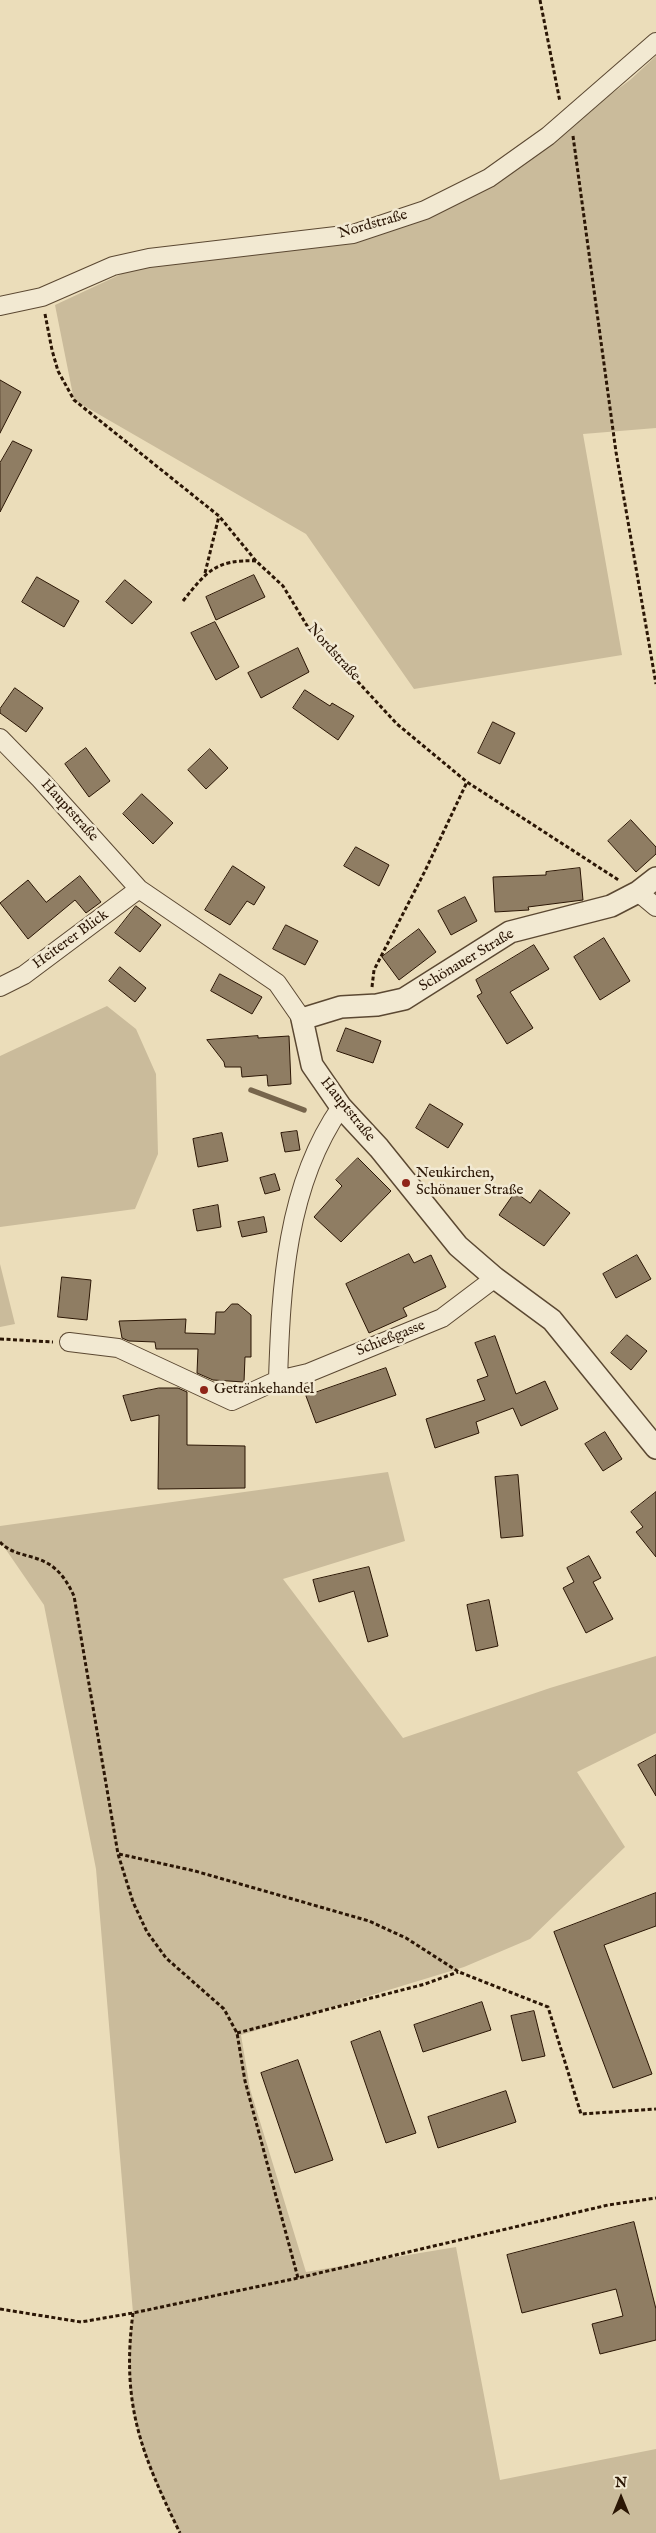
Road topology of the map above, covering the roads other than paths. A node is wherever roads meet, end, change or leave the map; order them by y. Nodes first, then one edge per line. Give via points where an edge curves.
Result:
1 (656, 42) edge
2 (0, 306) edge
3 (0, 738) edge
4 (656, 878) edge
5 (139, 889) junction
6 (638, 892) junction
7 (656, 907) edge
8 (0, 987) edge
9 (302, 1019) junction
10 (341, 1107) junction
11 (495, 1278) junction
12 (69, 1342) road end
13 (278, 1380) junction
14 (656, 1448) edge

1 - 2 street, Nordstraße via 564,122 490,178 416,213 353,234 149,258 113,266 42,297
3 - 5 street, Hauptstraße
4 - 6 street, Schönauer Straße
5 - 8 street, Heiterer Blick via 24,975
5 - 9 street, Hauptstraße via 277,983
6 - 7 street
6 - 9 street, Schönauer Straße via 611,906 510,932 404,999 370,1006 342,1007
9 - 10 street, Hauptstraße via 312,1065
10 - 11 street, Hauptstraße via 379,1148 458,1246
10 - 13 street via 306,1174 291,1228 280,1305
11 - 13 street, Schießgasse via 442,1318 308,1373
11 - 14 street, Hauptstraße via 552,1320
12 - 13 street, Schießgasse via 118,1348 232,1401

